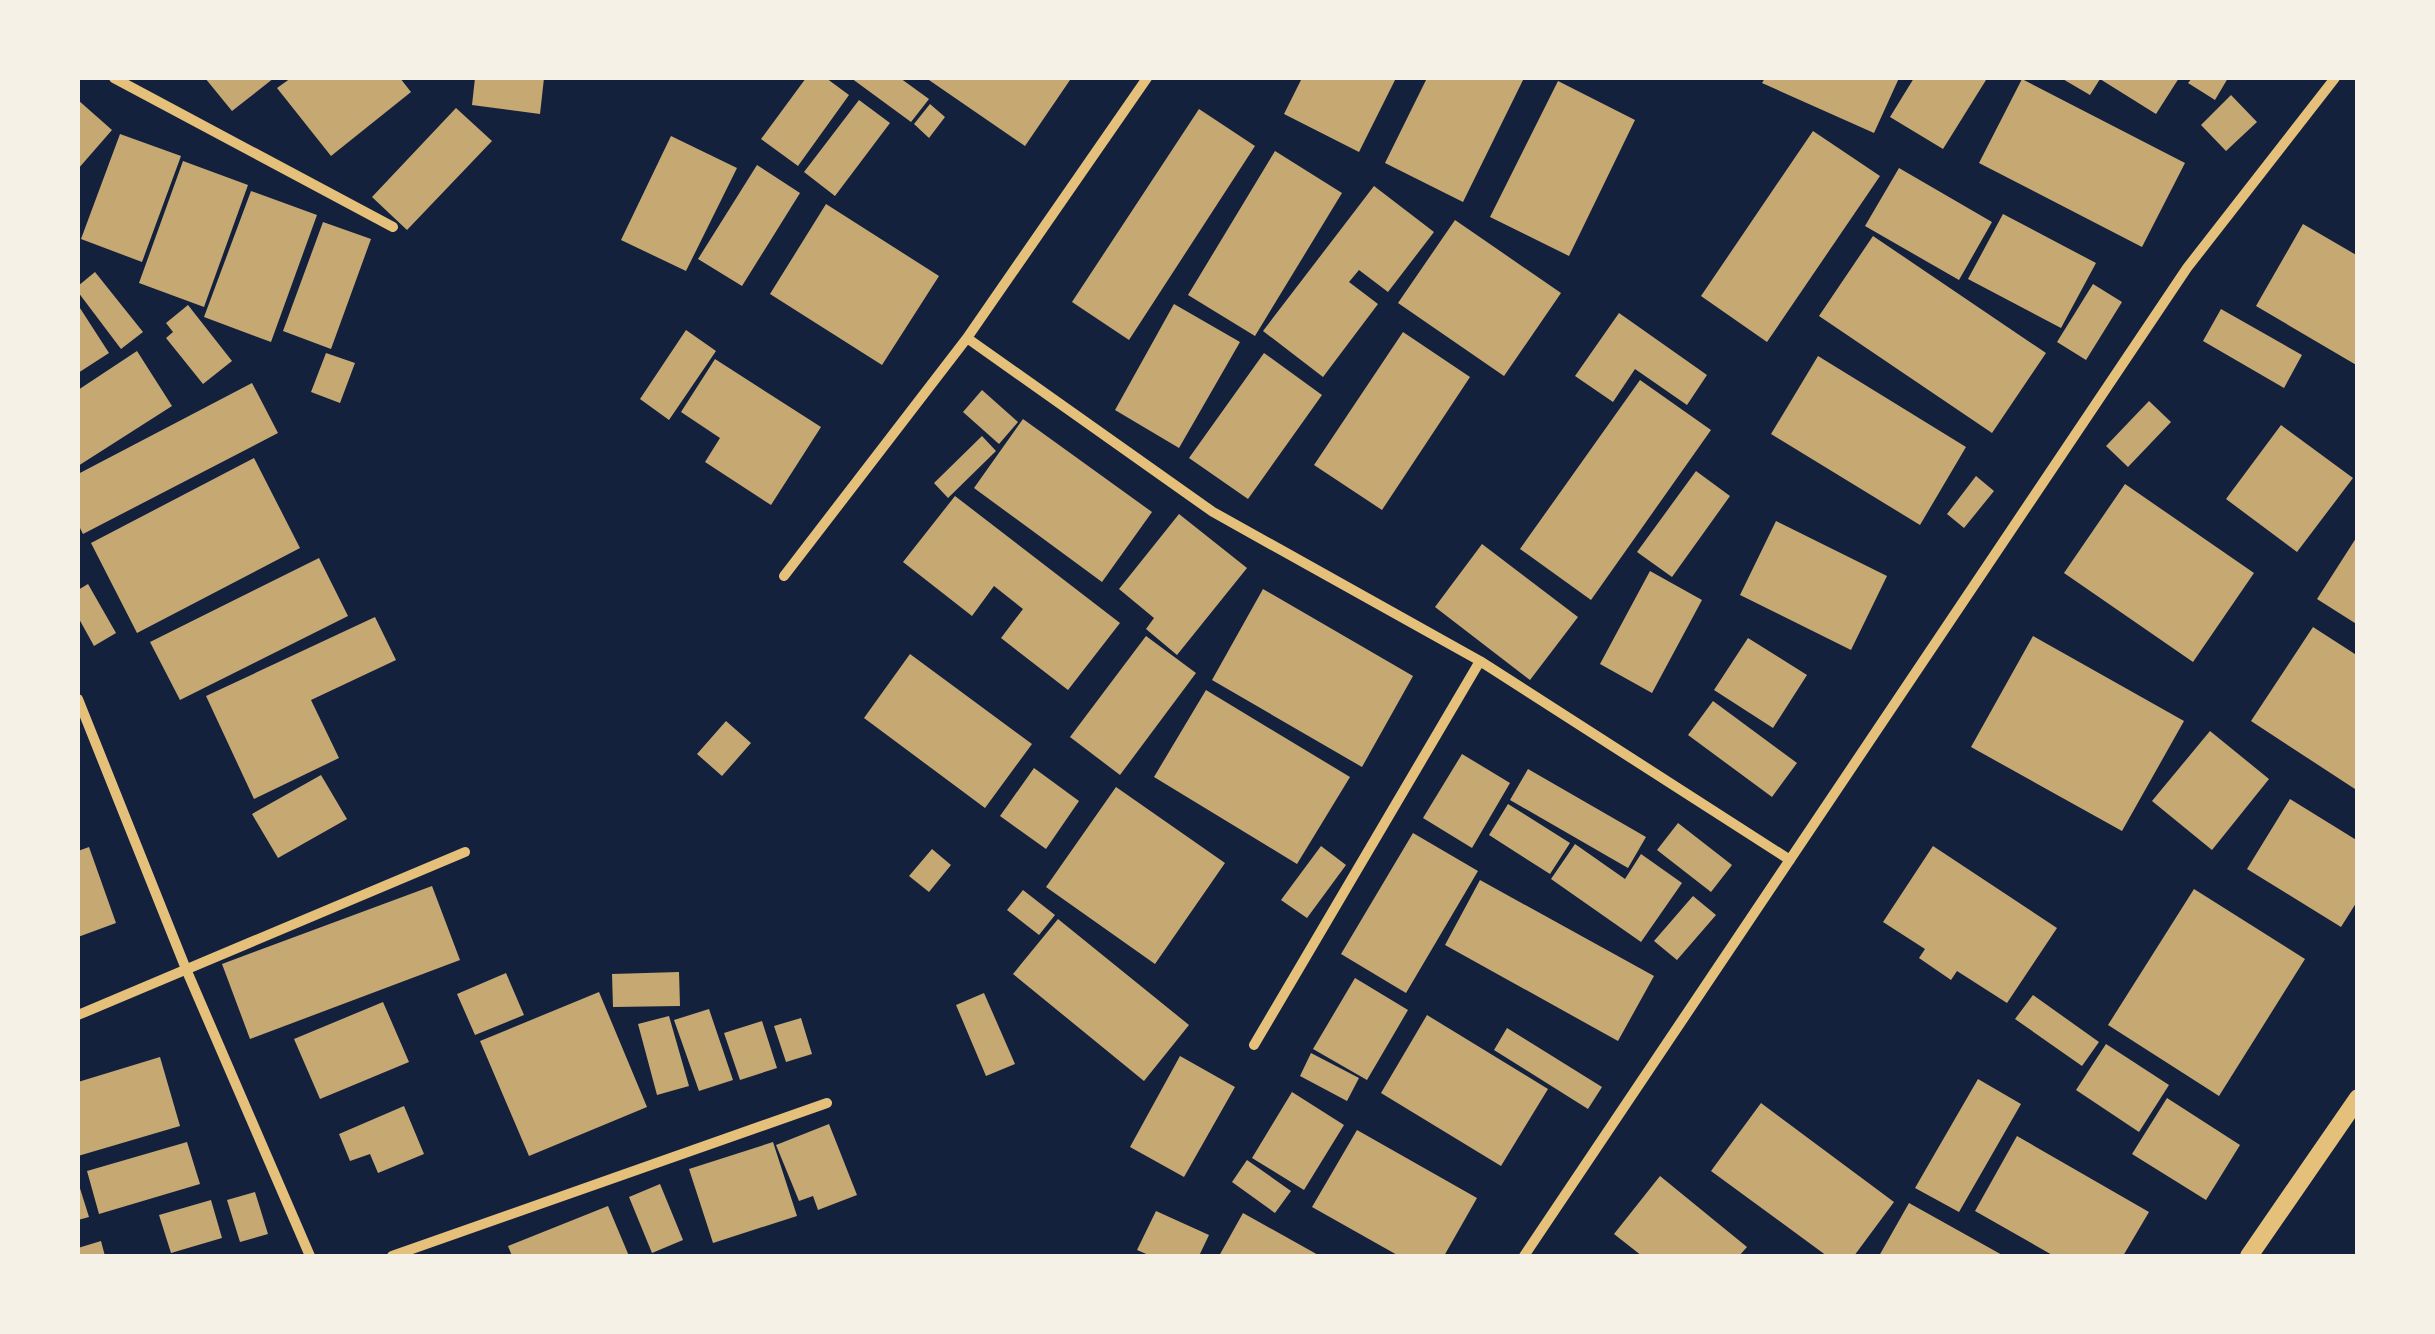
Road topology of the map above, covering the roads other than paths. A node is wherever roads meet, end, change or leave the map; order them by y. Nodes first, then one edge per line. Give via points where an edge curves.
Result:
1 (114, 78) edge
2 (1147, 78) edge
3 (2335, 78) edge
4 (392, 227) dead end
5 (967, 338) junction
6 (784, 576) dead end
7 (1480, 661) junction
8 (78, 698) edge
9 (464, 852) dead end
10 (1790, 860) junction
11 (186, 969) junction
12 (78, 1016) edge
13 (1254, 1044) dead end
14 (2358, 1098) edge
15 (826, 1103) dead end
16 (310, 1256) edge
17 (392, 1256) edge
18 (1524, 1256) edge
19 (2249, 1256) edge

1 - 4 street
2 - 5 street
3 - 10 street via 2187,268
5 - 6 street
5 - 7 street via 1213,512
7 - 10 street
7 - 13 street
8 - 11 street
9 - 11 street
10 - 18 street
11 - 12 street
11 - 16 street
14 - 19 street
15 - 17 street

